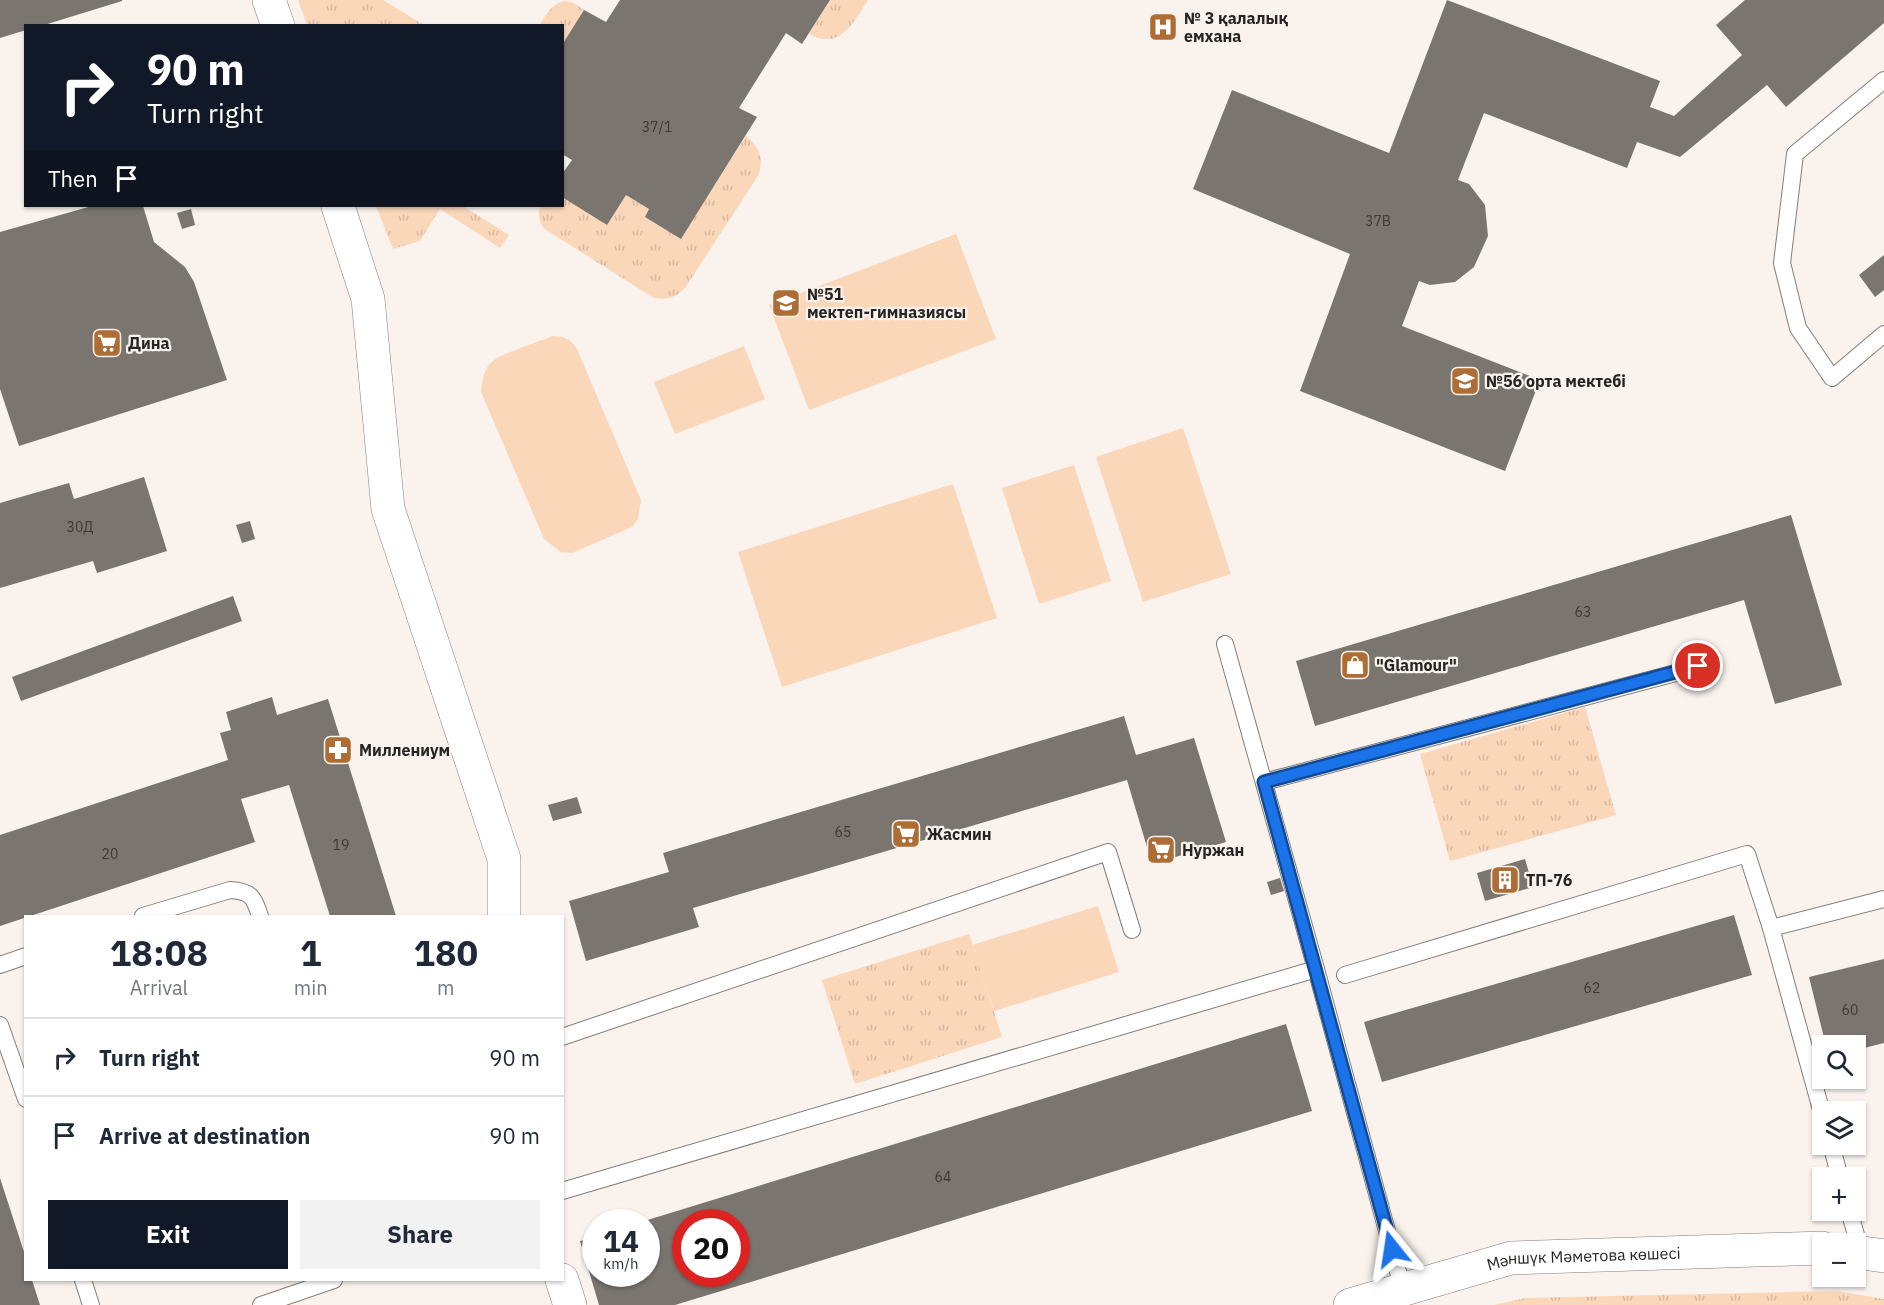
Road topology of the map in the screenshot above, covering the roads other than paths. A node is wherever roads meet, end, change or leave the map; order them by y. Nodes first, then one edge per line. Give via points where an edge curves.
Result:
1 (269, 0) edge
2 (277, 24) edge
3 (1884, 80) edge
4 (338, 207) edge
5 (1884, 334) edge
6 (1225, 644) dead end
7 (1698, 666) dead end
8 (1264, 782) junction
9 (1884, 899) edge
10 (146, 915) edge
11 (260, 915) edge
12 (504, 915) edge
13 (1771, 928) junction
14 (1132, 930) dead end
15 (24, 957) edge
16 (0, 965) edge
17 (1316, 969) junction
18 (1345, 975) dead end
19 (0, 1025) edge
20 (564, 1036) edge
21 (24, 1094) edge
22 (1819, 1101) edge
23 (564, 1190) edge
24 (1854, 1221) edge
25 (1812, 1248) edge
26 (1867, 1254) edge
27 (84, 1281) edge
28 (331, 1281) edge
29 (562, 1281) edge
30 (1403, 1290) junction
31 (92, 1305) edge
32 (261, 1305) edge
33 (570, 1305) edge
34 (1350, 1305) edge

1 - 2 street
3 - 5 lane via 1796,154 1782,263 1798,328 1832,378
4 - 12 street via 369,299 388,509 504,860
6 - 8 lane
7 - 8 lane
8 - 17 lane
9 - 13 lane
10 - 11 lane via 230,890 243,890 252,896
13 - 18 lane via 1747,854
13 - 22 lane
14 - 20 lane via 1108,852
15 - 16 lane
17 - 23 lane
17 - 30 lane
19 - 21 lane
24 - 26 lane
25 - 30 street, Мәншүк Мәметова көшесі via 1511,1258
27 - 31 lane
28 - 32 lane
29 - 33 street
30 - 34 street, Мәншүк Мәметова көшесі

